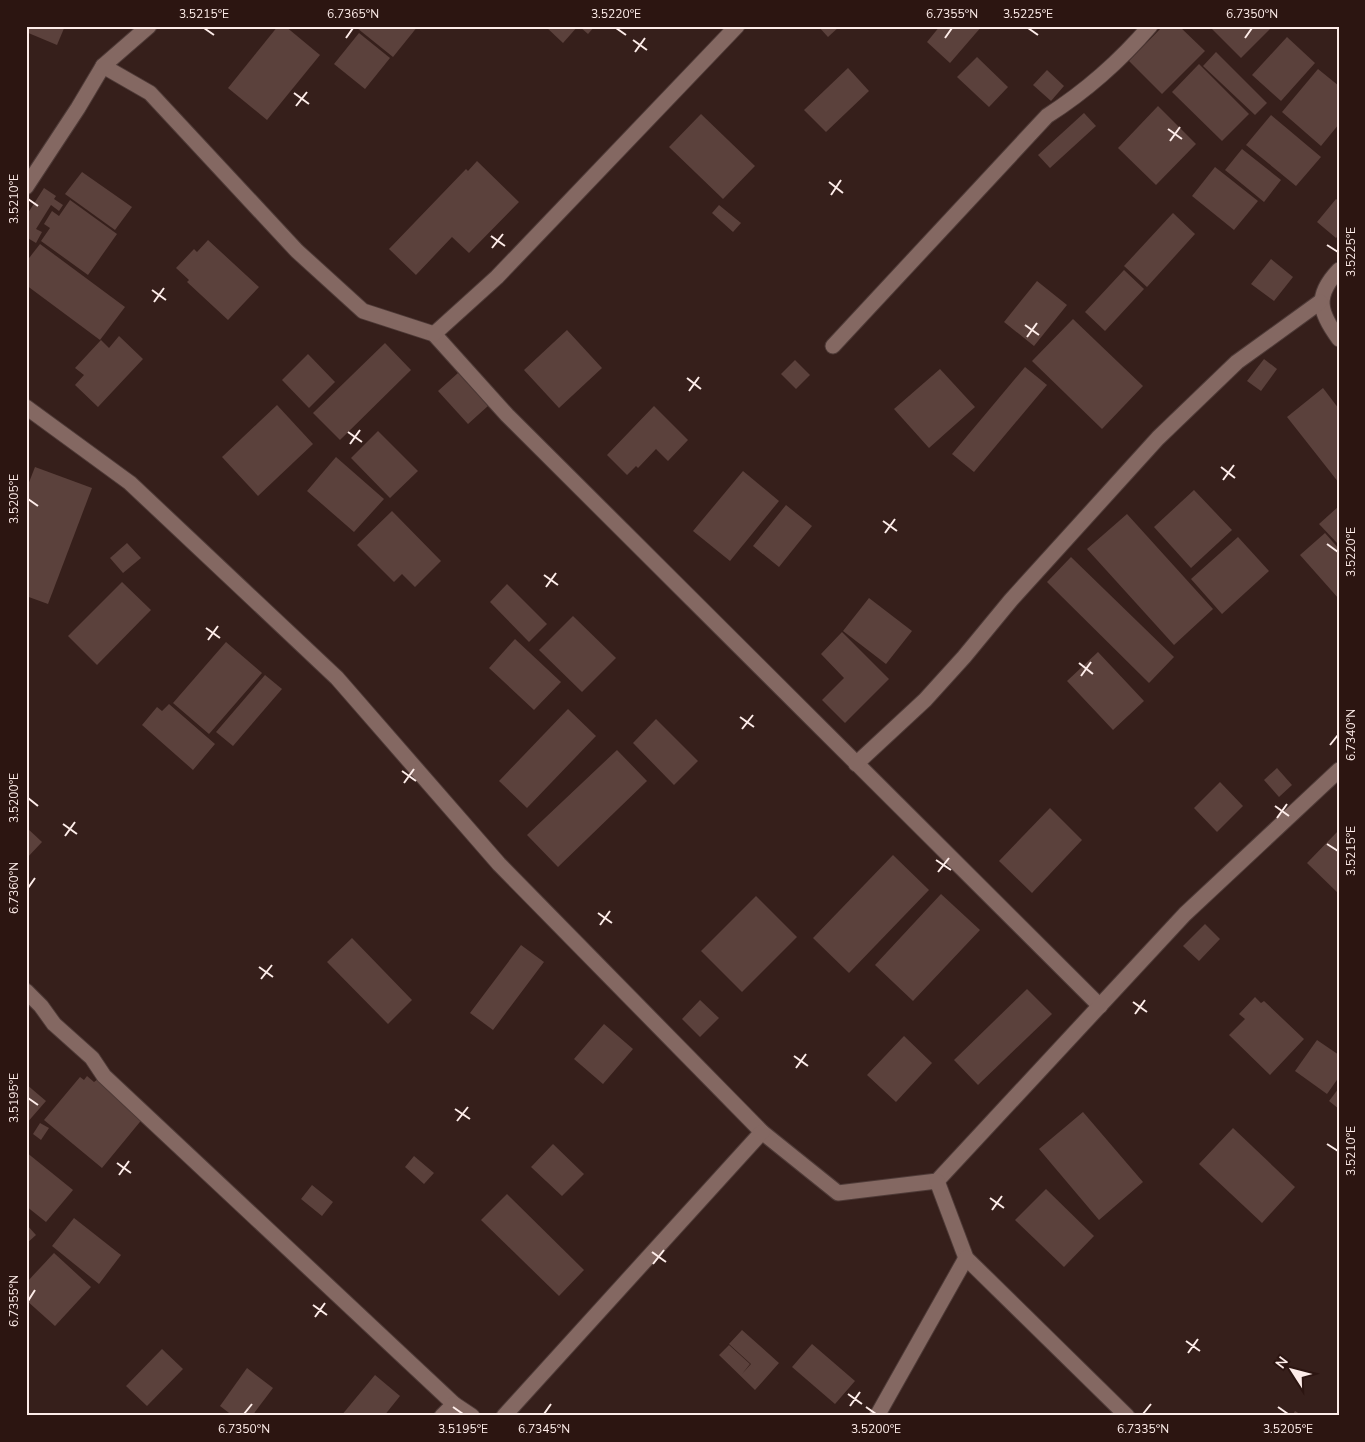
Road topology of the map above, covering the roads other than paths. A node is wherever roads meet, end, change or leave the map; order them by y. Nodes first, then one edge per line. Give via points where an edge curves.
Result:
1 (149, 26) edge
2 (737, 26) edge
3 (1150, 26) edge
4 (102, 66) junction
5 (26, 187) edge
6 (1339, 270) edge
7 (1320, 302) junction
8 (434, 334) junction
9 (1339, 339) edge
10 (833, 346) dead end
11 (26, 407) edge
12 (856, 764) junction
13 (1339, 770) edge
14 (26, 991) edge
15 (1100, 1006) junction
16 (762, 1132) junction
17 (937, 1181) junction
18 (966, 1258) junction
19 (454, 1404) junction
20 (442, 1416) edge
21 (472, 1416) edge
22 (504, 1416) edge
23 (878, 1416) edge
24 (1127, 1416) edge

1 - 4 street
2 - 8 street via 497,277
3 - 10 street via 1126,54 1073,99 1047,116
4 - 5 street
4 - 8 street via 150,93 297,251 363,311
6 - 7 street via 1326,282
7 - 9 street via 1326,322
7 - 12 street via 1236,362 1158,438 925,700
8 - 12 street via 507,415
11 - 16 street via 130,482 337,678 499,864
12 - 15 street
13 - 15 street via 1185,914
14 - 19 street via 54,1024 92,1058 104,1076
15 - 17 street
16 - 17 street via 838,1193
16 - 22 street
17 - 18 street
18 - 23 street
18 - 24 street
19 - 20 street
19 - 21 street

